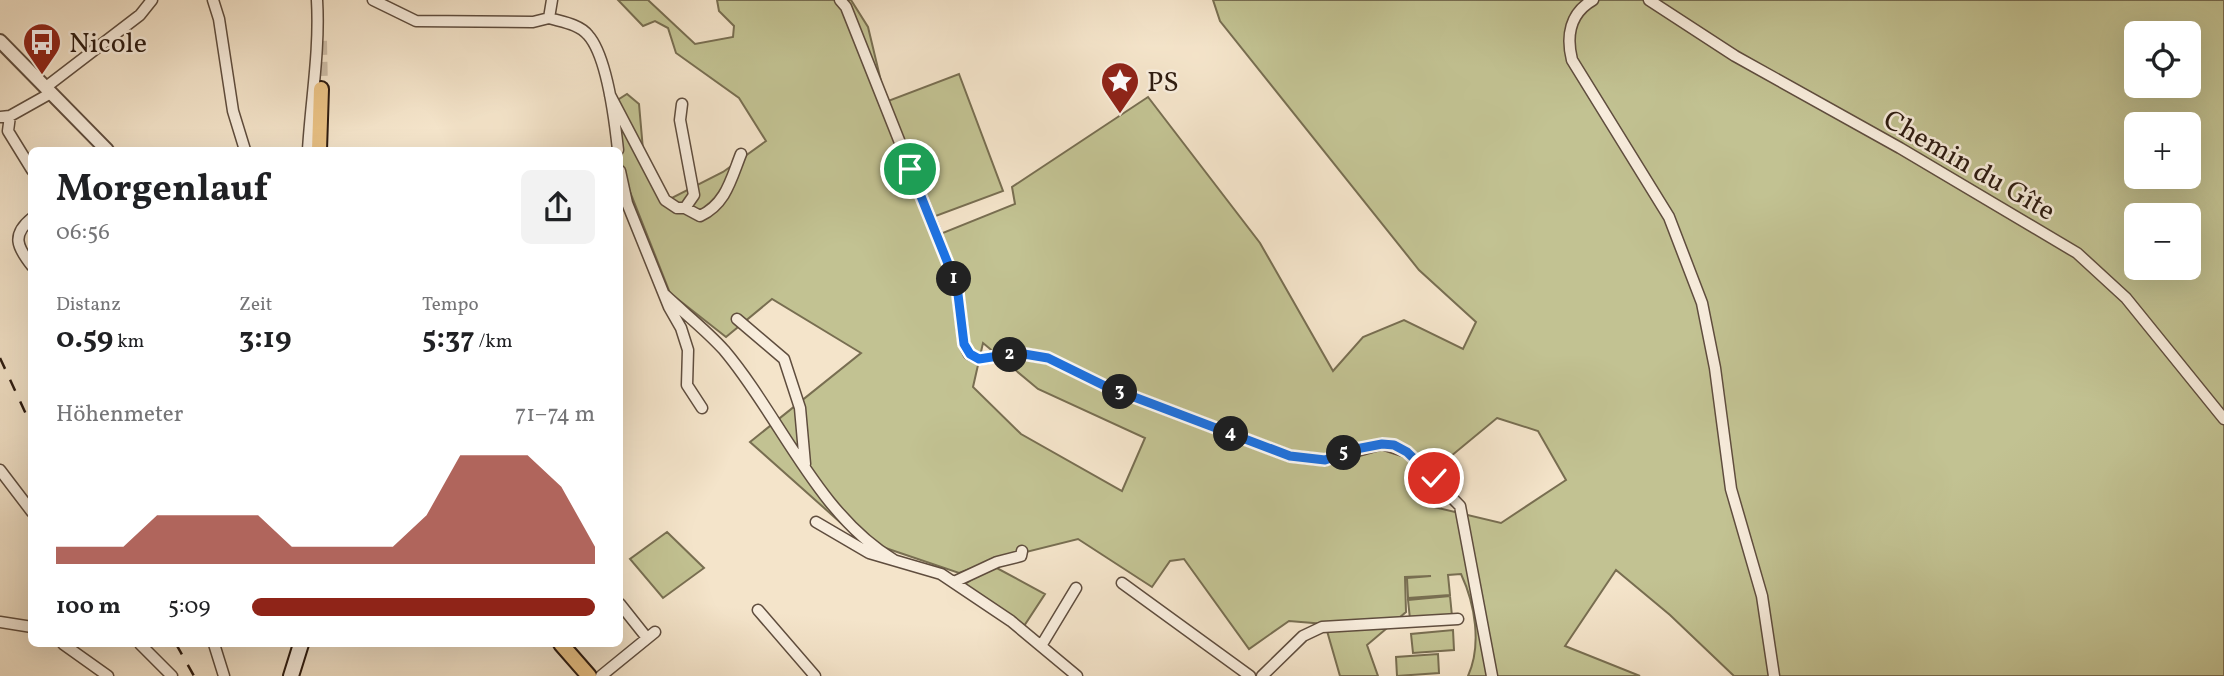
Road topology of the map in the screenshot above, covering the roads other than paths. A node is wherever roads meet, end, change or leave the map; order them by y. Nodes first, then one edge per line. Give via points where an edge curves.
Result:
1 (152, 0) edge
2 (214, 0) edge
3 (317, 0) edge
4 (373, 0) edge
5 (552, 0) edge
6 (840, 0) edge
7 (1649, 0) edge
8 (1587, 2) edge
9 (549, 18) junction
10 (0, 41) edge
11 (321, 89) tunnel mouth
12 (48, 90) junction
13 (610, 95) junction
14 (682, 104) dead end
15 (5, 116) edge
16 (104, 147) edge
17 (244, 147) edge
18 (308, 147) edge
19 (319, 147) edge
20 (618, 147) edge
21 (740, 154) dead end
22 (28, 164) edge
23 (623, 185) edge
24 (685, 208) junction
25 (28, 221) edge
26 (28, 260) edge
27 (665, 295) junction
28 (737, 319) dead end
29 (702, 408) dead end
30 (2224, 419) edge
31 (805, 464) junction
32 (0, 470) edge
33 (28, 507) edge
34 (816, 522) dead end
35 (1022, 551) dead end
36 (894, 560) junction
37 (954, 582) junction
38 (1122, 583) dead end
39 (1076, 588) dead end
40 (623, 607) edge
41 (758, 610) dead end
42 (1458, 619) dead end
43 (0, 622) edge
44 (28, 626) edge
45 (1041, 646) junction
46 (67, 647) edge
47 (143, 647) edge
48 (215, 647) edge
49 (300, 647) edge
50 (564, 647) edge
51 (108, 676) edge
52 (172, 676) edge
53 (224, 676) edge
54 (291, 676) edge
55 (589, 676) edge
56 (601, 676) edge
57 (816, 676) edge
58 (1077, 676) edge
59 (1250, 676) edge
60 (1262, 676) edge
61 (1492, 676) edge
62 (1773, 676) edge

1 - 12 street
2 - 17 street via 233,111
3 - 18 street via 319,34
4 - 9 street via 415,21 433,23
5 - 9 street
6 - 61 street via 957,286 964,344 970,354 979,359 1018,353 1048,358 1105,386 1290,456 1325,460 1382,444 1407,452 1460,506
7 - 30 street, Chemin du Gîte via 1735,56 2077,253 2126,298
8 - 62 street via 1569,35 1576,69 1669,218 1702,303 1731,489 1762,596
9 - 13 street via 576,26 589,36
10 - 12 street
11 - 19 main road
12 - 15 street
12 - 16 street
13 - 20 street
13 - 24 street via 665,200
14 - 24 street via 680,120 694,195
15 - 22 street via 8,131
21 - 24 street via 725,195 712,211 699,216
23 - 27 street
25 - 26 street via 17,239
27 - 29 street via 688,350 687,385
27 - 31 street via 723,349
28 - 31 street via 784,359 800,408
31 - 36 street via 863,538
32 - 33 street
34 - 36 street via 869,553
35 - 37 street via 1021,556
36 - 37 street via 933,570
37 - 45 street
38 - 59 street
39 - 45 street
40 - 56 street via 651,635
41 - 57 street
42 - 60 street via 1322,627 1303,636
43 - 44 street
45 - 58 street
46 - 51 street
47 - 52 street
48 - 53 street
49 - 54 main road
50 - 55 main road

